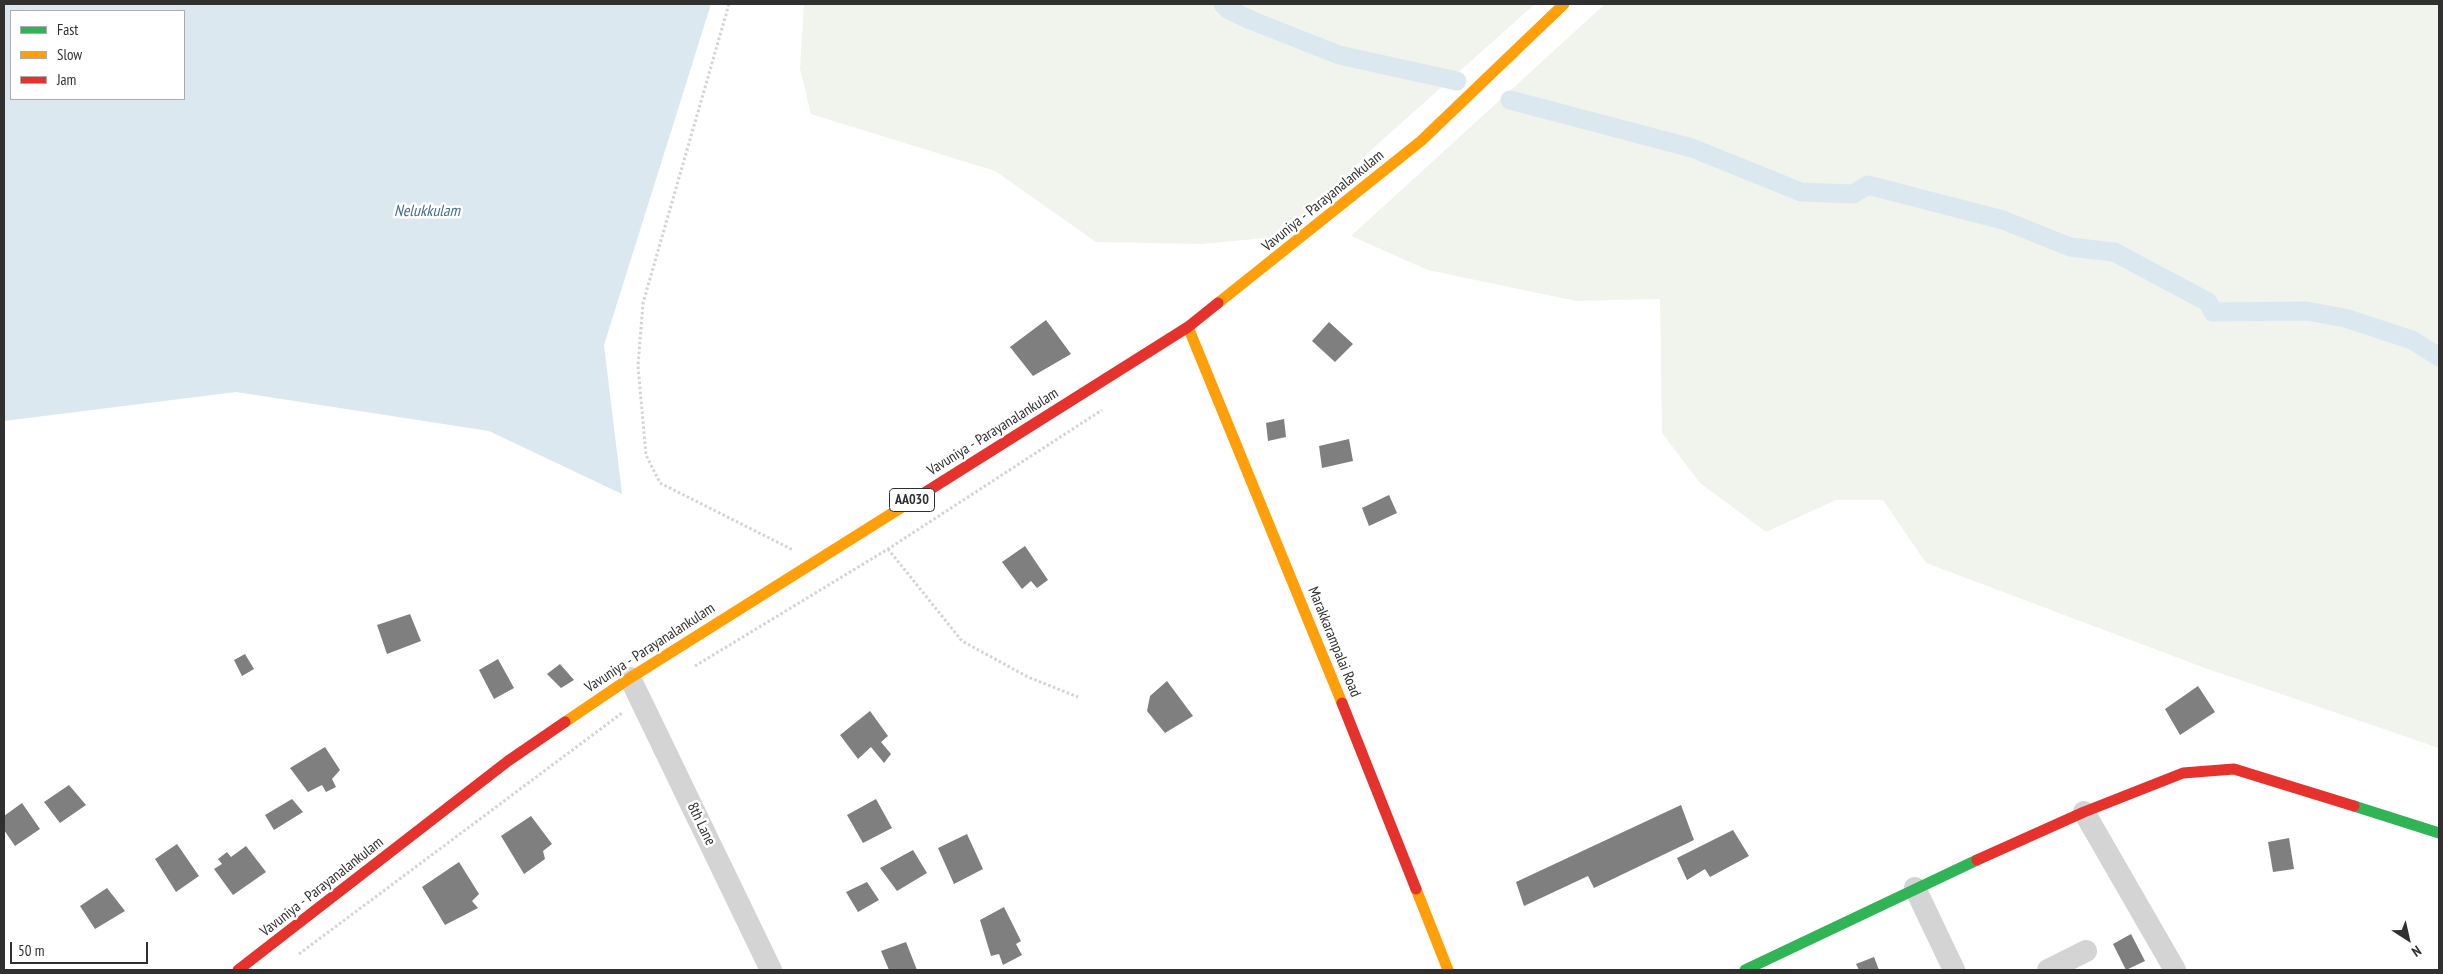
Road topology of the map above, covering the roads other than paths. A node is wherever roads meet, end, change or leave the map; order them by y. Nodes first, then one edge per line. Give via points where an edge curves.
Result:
1 (1564, 4) edge
2 (1188, 327) junction
3 (630, 678) junction
4 (2084, 812) junction
5 (2439, 833) edge
6 (1915, 888) junction
7 (2086, 951) dead end
8 (238, 970) edge
9 (771, 970) edge
10 (1448, 970) edge
11 (1748, 970) edge
12 (1954, 970) edge
13 (2048, 970) edge
14 (2175, 970) edge

1 - 2 main road, Vavuniya - Parayanalankulam / AA030 via 1421,141
2 - 3 main road, Vavuniya - Parayanalankulam / AA030
2 - 10 main road, Marakkarampalai Road via 1294,582
3 - 8 main road, Vavuniya - Parayanalankulam / AA030 via 508,761
3 - 9 street, 8th Lane
4 - 5 main road via 2182,773 2234,769
4 - 6 main road
4 - 14 street
6 - 11 main road
6 - 12 street
7 - 13 street

